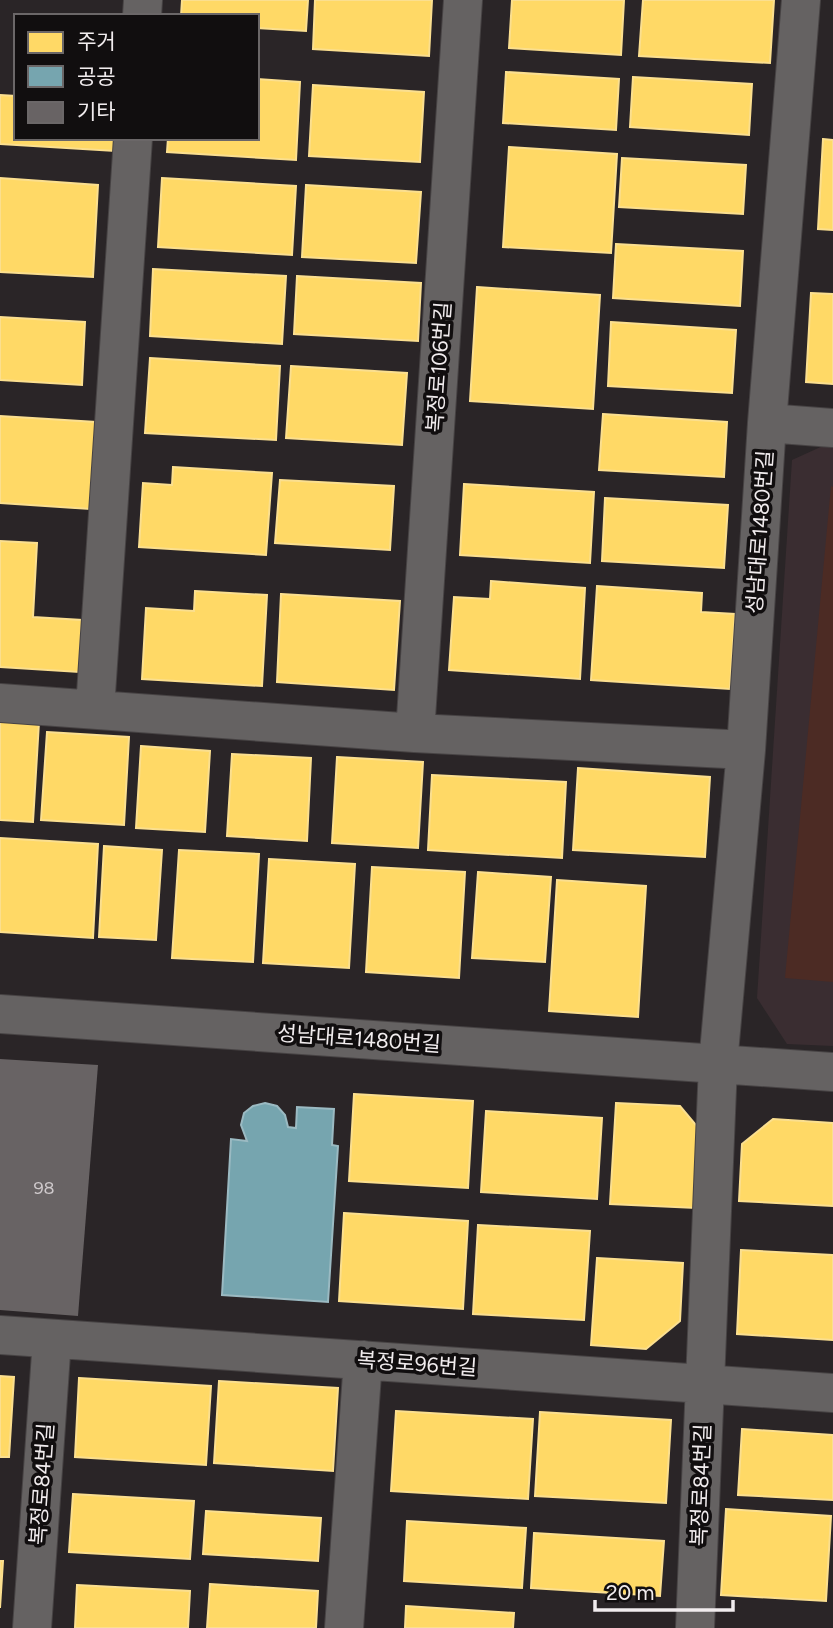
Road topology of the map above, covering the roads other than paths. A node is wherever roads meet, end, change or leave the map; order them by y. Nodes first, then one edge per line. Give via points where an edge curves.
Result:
1 (464, 0) edge
2 (801, 0) edge
3 (133, 140) edge
4 (767, 423) junction
5 (833, 428) edge
6 (0, 703) edge
7 (95, 709) junction
8 (415, 733) junction
9 (746, 750) junction
10 (0, 1014) edge
11 (718, 1064) junction
12 (833, 1072) edge
13 (0, 1335) edge
14 (52, 1339) junction
15 (363, 1360) junction
16 (705, 1385) junction
17 (833, 1393) edge
18 (32, 1628) edge
19 (344, 1628) edge
20 (695, 1628) edge

1 - 8 street, 복정로106번길
2 - 4 street, 성남대로1480번길
3 - 7 street
4 - 5 street
4 - 9 street, 성남대로1480번길
6 - 7 street
7 - 8 street
8 - 9 street
9 - 11 street, 성남대로1480번길
10 - 11 street, 성남대로1480번길
11 - 12 street, 성남대로1480번길
11 - 16 street, 복정로84번길
13 - 14 street, 복정로96번길
14 - 15 street, 복정로96번길
14 - 18 street, 복정로84번길
15 - 16 street, 복정로96번길
15 - 19 street
16 - 17 street, 복정로96번길
16 - 20 street, 복정로84번길

